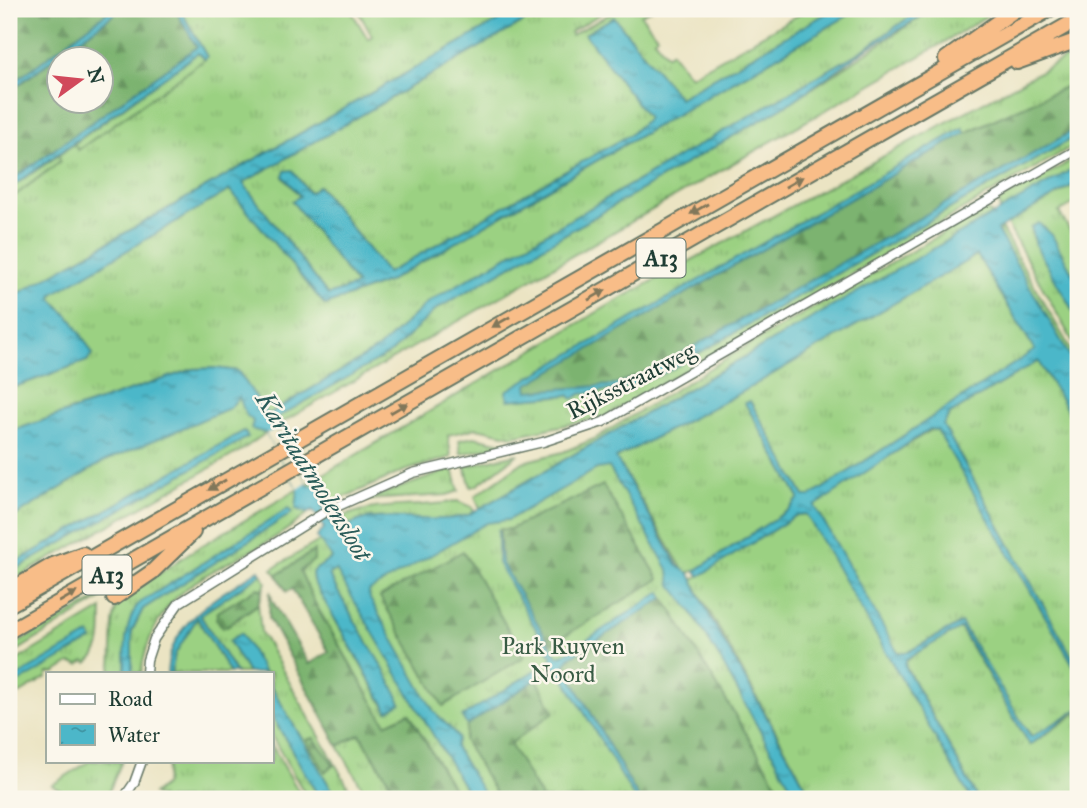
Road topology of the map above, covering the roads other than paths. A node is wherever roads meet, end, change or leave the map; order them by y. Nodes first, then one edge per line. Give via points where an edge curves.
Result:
1 (1016, 9) edge
2 (1050, 9) edge
3 (1078, 19) edge
4 (1078, 40) edge
5 (982, 74) junction
6 (886, 102) junction
7 (1078, 149) edge
8 (205, 519) junction
9 (130, 535) junction
10 (9, 591) edge
11 (114, 598) dead end
12 (9, 605) edge
13 (9, 631) edge
14 (146, 672) edge
15 (142, 762) edge
16 (123, 799) edge

1 - 6 highway, A13
2 - 6 highway, A13
3 - 5 highway, A13
4 - 5 highway, A13
8 -> 5 highway, A13
6 -> 9 highway, A13
7 - 14 street, Rijksstraatweg via 603,422 554,439 413,473 321,514 179,603 154,639
8 - 11 highway, A13 via 152,572
13 -> 8 highway, A13
9 - 10 highway, A13 via 53,565
9 - 12 highway, A13
15 - 16 street

